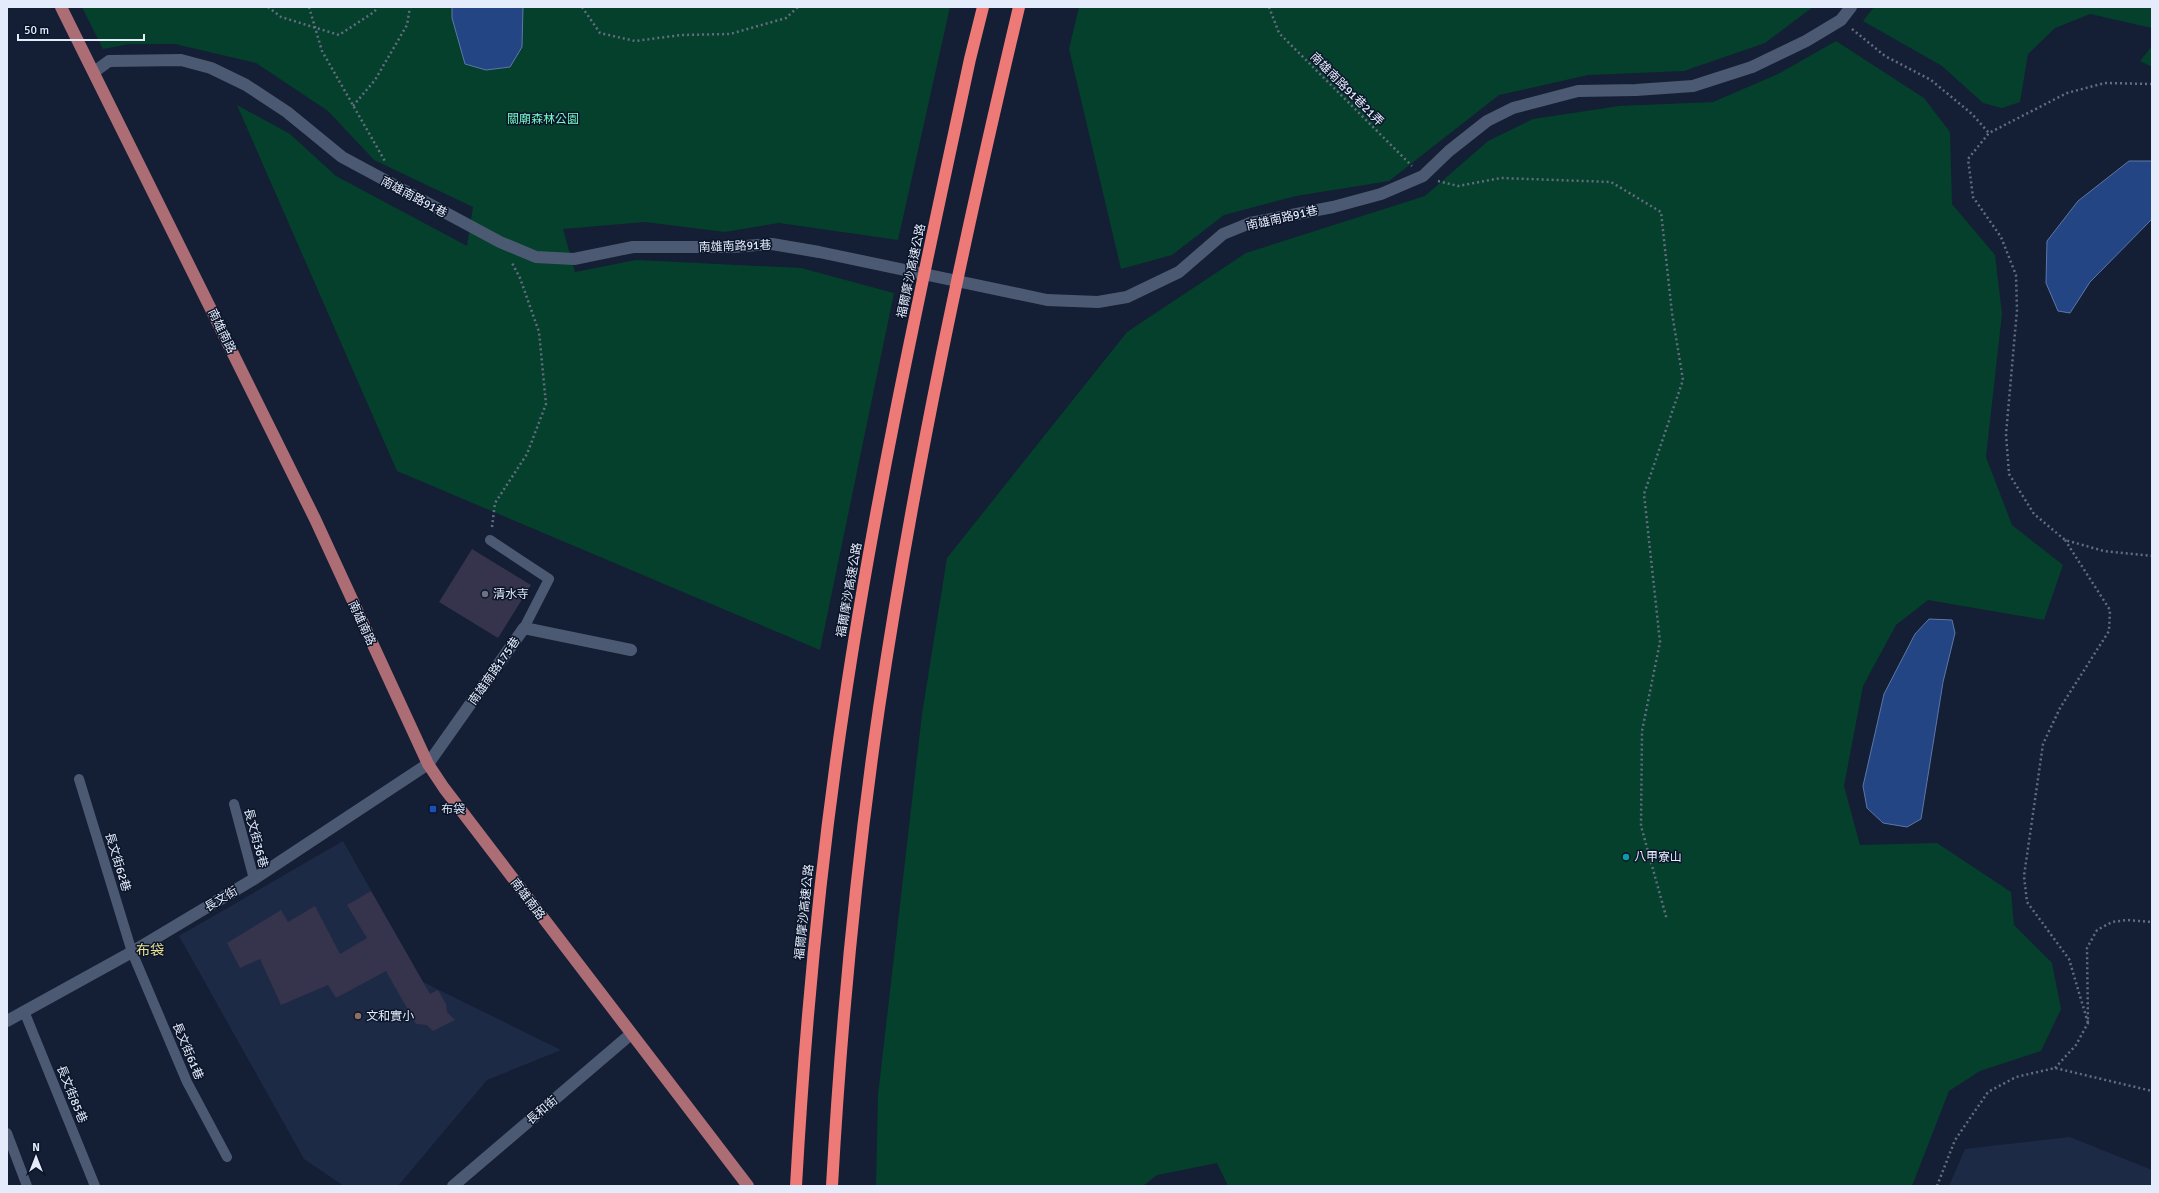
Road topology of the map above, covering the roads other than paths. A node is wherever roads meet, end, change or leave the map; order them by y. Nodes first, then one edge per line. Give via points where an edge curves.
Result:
1 (61, 7) edge
2 (983, 7) edge
3 (1018, 7) edge
4 (1851, 7) edge
5 (94, 72) junction
6 (490, 540) road end
7 (524, 628) junction
8 (631, 650) dead end
9 (428, 764) junction
10 (79, 779) dead end
11 (234, 804) dead end
12 (254, 879) junction
13 (132, 952) junction
14 (24, 1011) junction
15 (7, 1021) edge
16 (632, 1034) junction
17 (7, 1133) edge
18 (227, 1157) dead end
19 (27, 1186) edge
20 (95, 1186) edge
21 (453, 1186) edge
22 (748, 1186) edge
23 (796, 1186) edge
24 (832, 1186) edge

1 - 5 main road, 南雄南路
2 - 23 highway, 福爾摩沙高速公路 via 892,425 844,705 824,850 801,1100
3 - 24 highway via 924,439 879,707 860,856 836,1115
4 - 5 street, 南雄南路91巷 via 1841,20 1806,41 1752,67 1694,86 1578,91 1513,108 1487,121 1449,151 1423,176 1381,194 1333,207 1250,223 1223,234 1179,272 1127,297 1098,302 1047,300 772,244 732,247 633,247 574,259 536,257 500,242 342,157 286,112 246,85 211,68 181,60 109,61
5 - 9 main road, 南雄南路 via 315,520
6 - 7 lane via 549,579
7 - 8 street, 南雄南路175巷
7 - 9 street, 南雄南路175巷
9 - 12 street, 長文街
9 - 16 main road, 南雄南路
10 - 13 lane, 長文街62巷
11 - 12 lane, 長文街36巷
12 - 13 street, 長文街
13 - 14 street, 長文街
13 - 18 lane, 長文街61巷 via 187,1082
14 - 15 street, 長文街
14 - 20 lane, 長文街85巷
16 - 21 street, 長和街
16 - 22 main road, 南雄南路
17 - 19 lane

